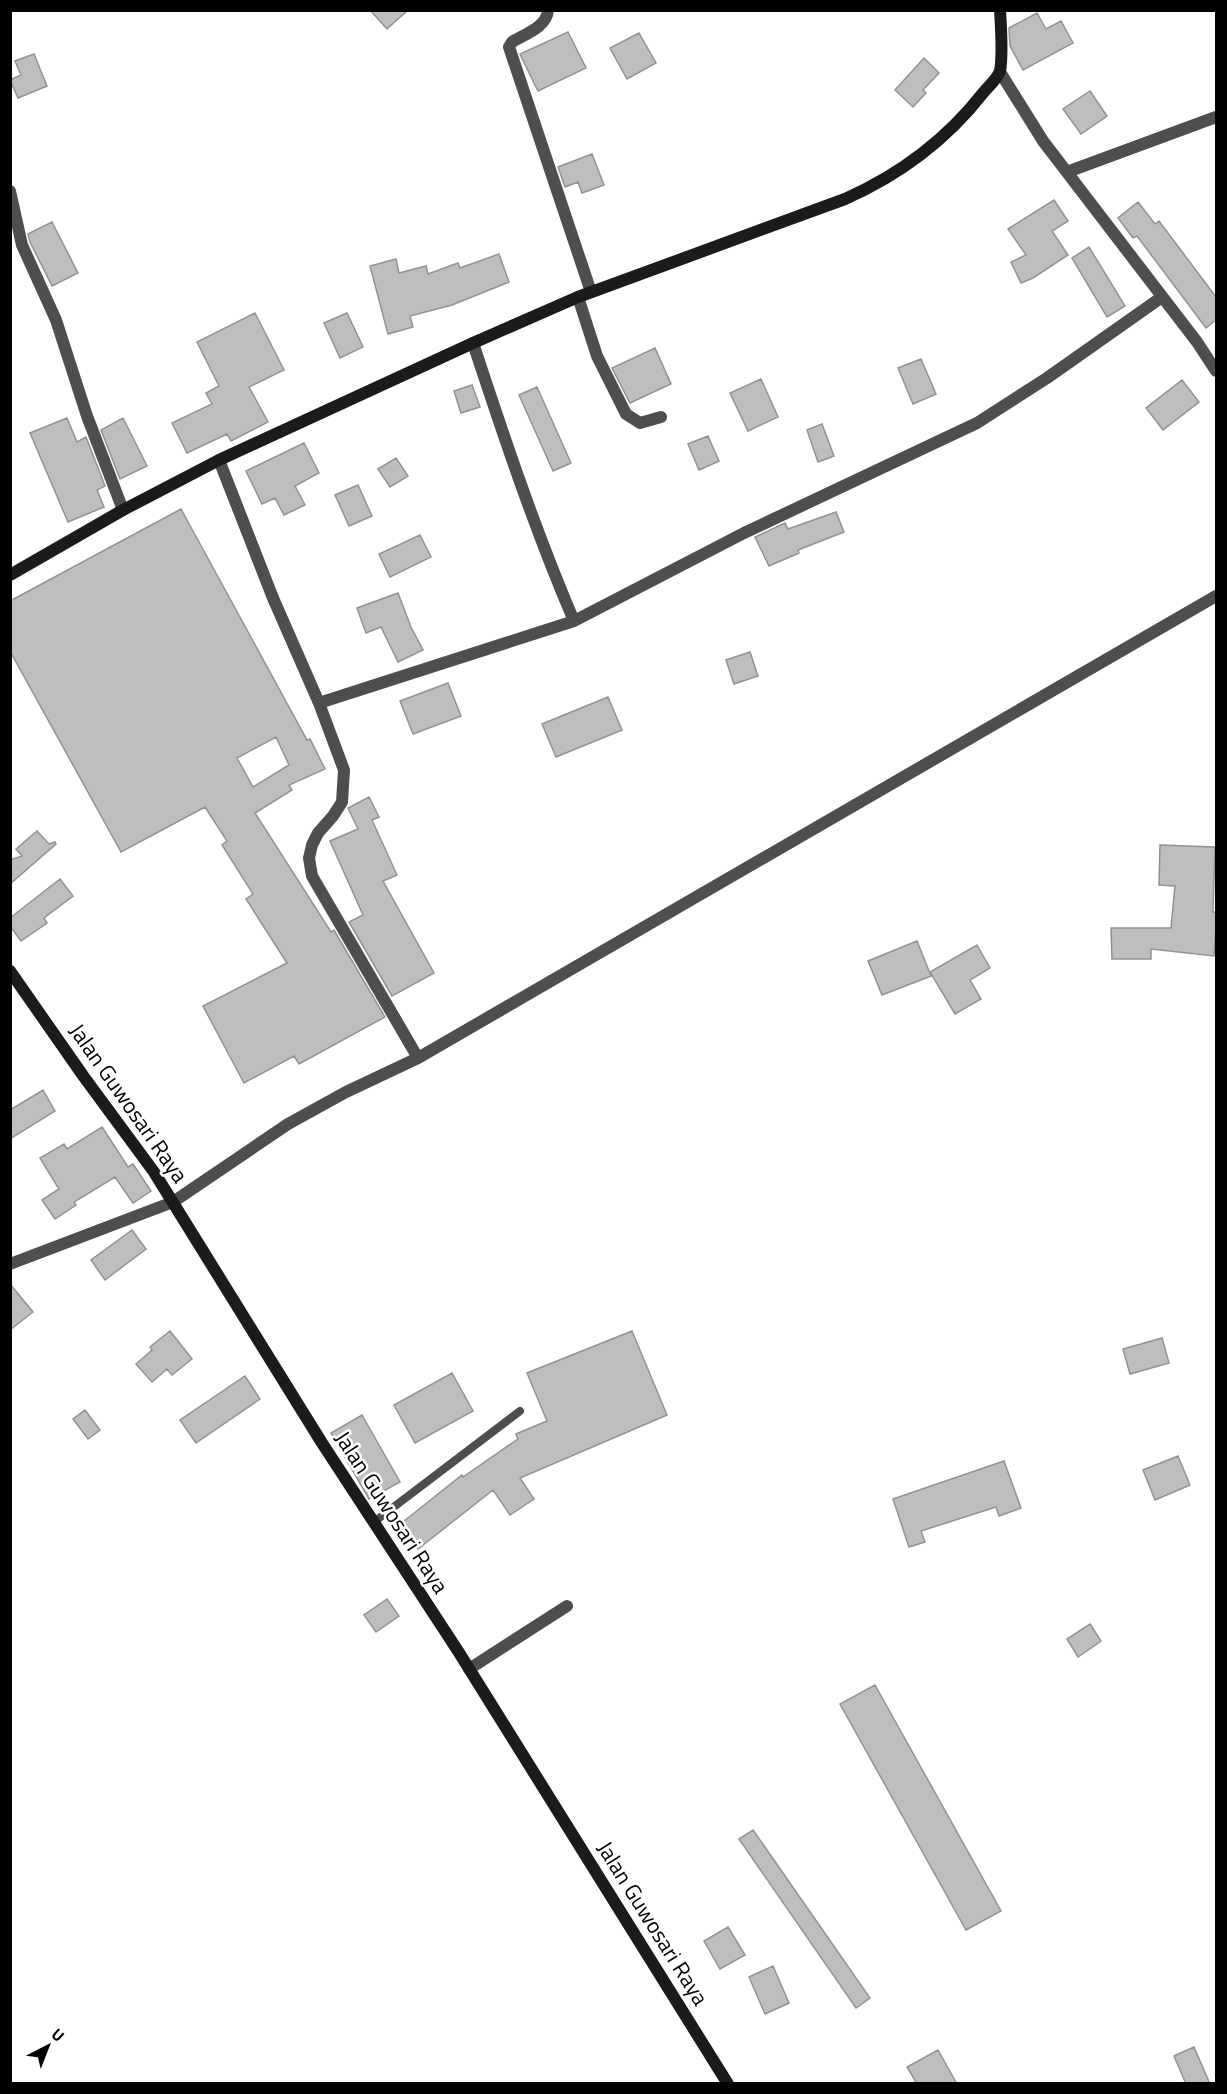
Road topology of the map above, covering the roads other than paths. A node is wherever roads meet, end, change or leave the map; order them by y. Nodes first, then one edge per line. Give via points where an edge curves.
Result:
1 (548, 10) edge
2 (1000, 10) edge
3 (1000, 72) junction
4 (1216, 117) edge
5 (1067, 172) junction
6 (10, 191) edge
7 (591, 292) junction
8 (578, 297) junction
9 (1162, 297) junction
10 (473, 343) junction
11 (1216, 371) edge
12 (661, 417) dead end
13 (219, 460) junction
14 (123, 510) junction
15 (10, 575) edge
16 (1216, 596) edge
17 (574, 621) junction
18 (319, 703) junction
19 (10, 971) edge
20 (418, 1058) junction
21 (173, 1202) junction
22 (10, 1264) edge
23 (520, 1412) dead end
24 (374, 1522) junction
25 (567, 1606) dead end
26 (469, 1669) junction
27 (728, 2084) edge

1 - 7 street via 543,23 509,47
2 - 3 street
3 - 5 street
3 - 7 street via 969,112 939,140 872,187
4 - 5 street
5 - 9 street
6 - 14 street via 22,245 56,320
7 - 8 street
8 - 10 street
8 - 12 street via 597,356 626,414 640,423
9 - 11 street
9 - 17 street via 977,423 744,533
10 - 13 street
10 - 17 street via 517,477
13 - 14 street
13 - 18 street
14 - 15 street
16 - 20 street
17 - 18 street
18 - 20 street via 344,770 344,787 342,802 312,845 312,876
19 - 21 street, Jalan Guwosari Raya
20 - 21 street via 288,1124
21 - 22 street
21 - 24 street, Jalan Guwosari Raya
23 - 24 lane
24 - 26 street, Jalan Guwosari Raya
25 - 26 street
26 - 27 street, Jalan Guwosari Raya

